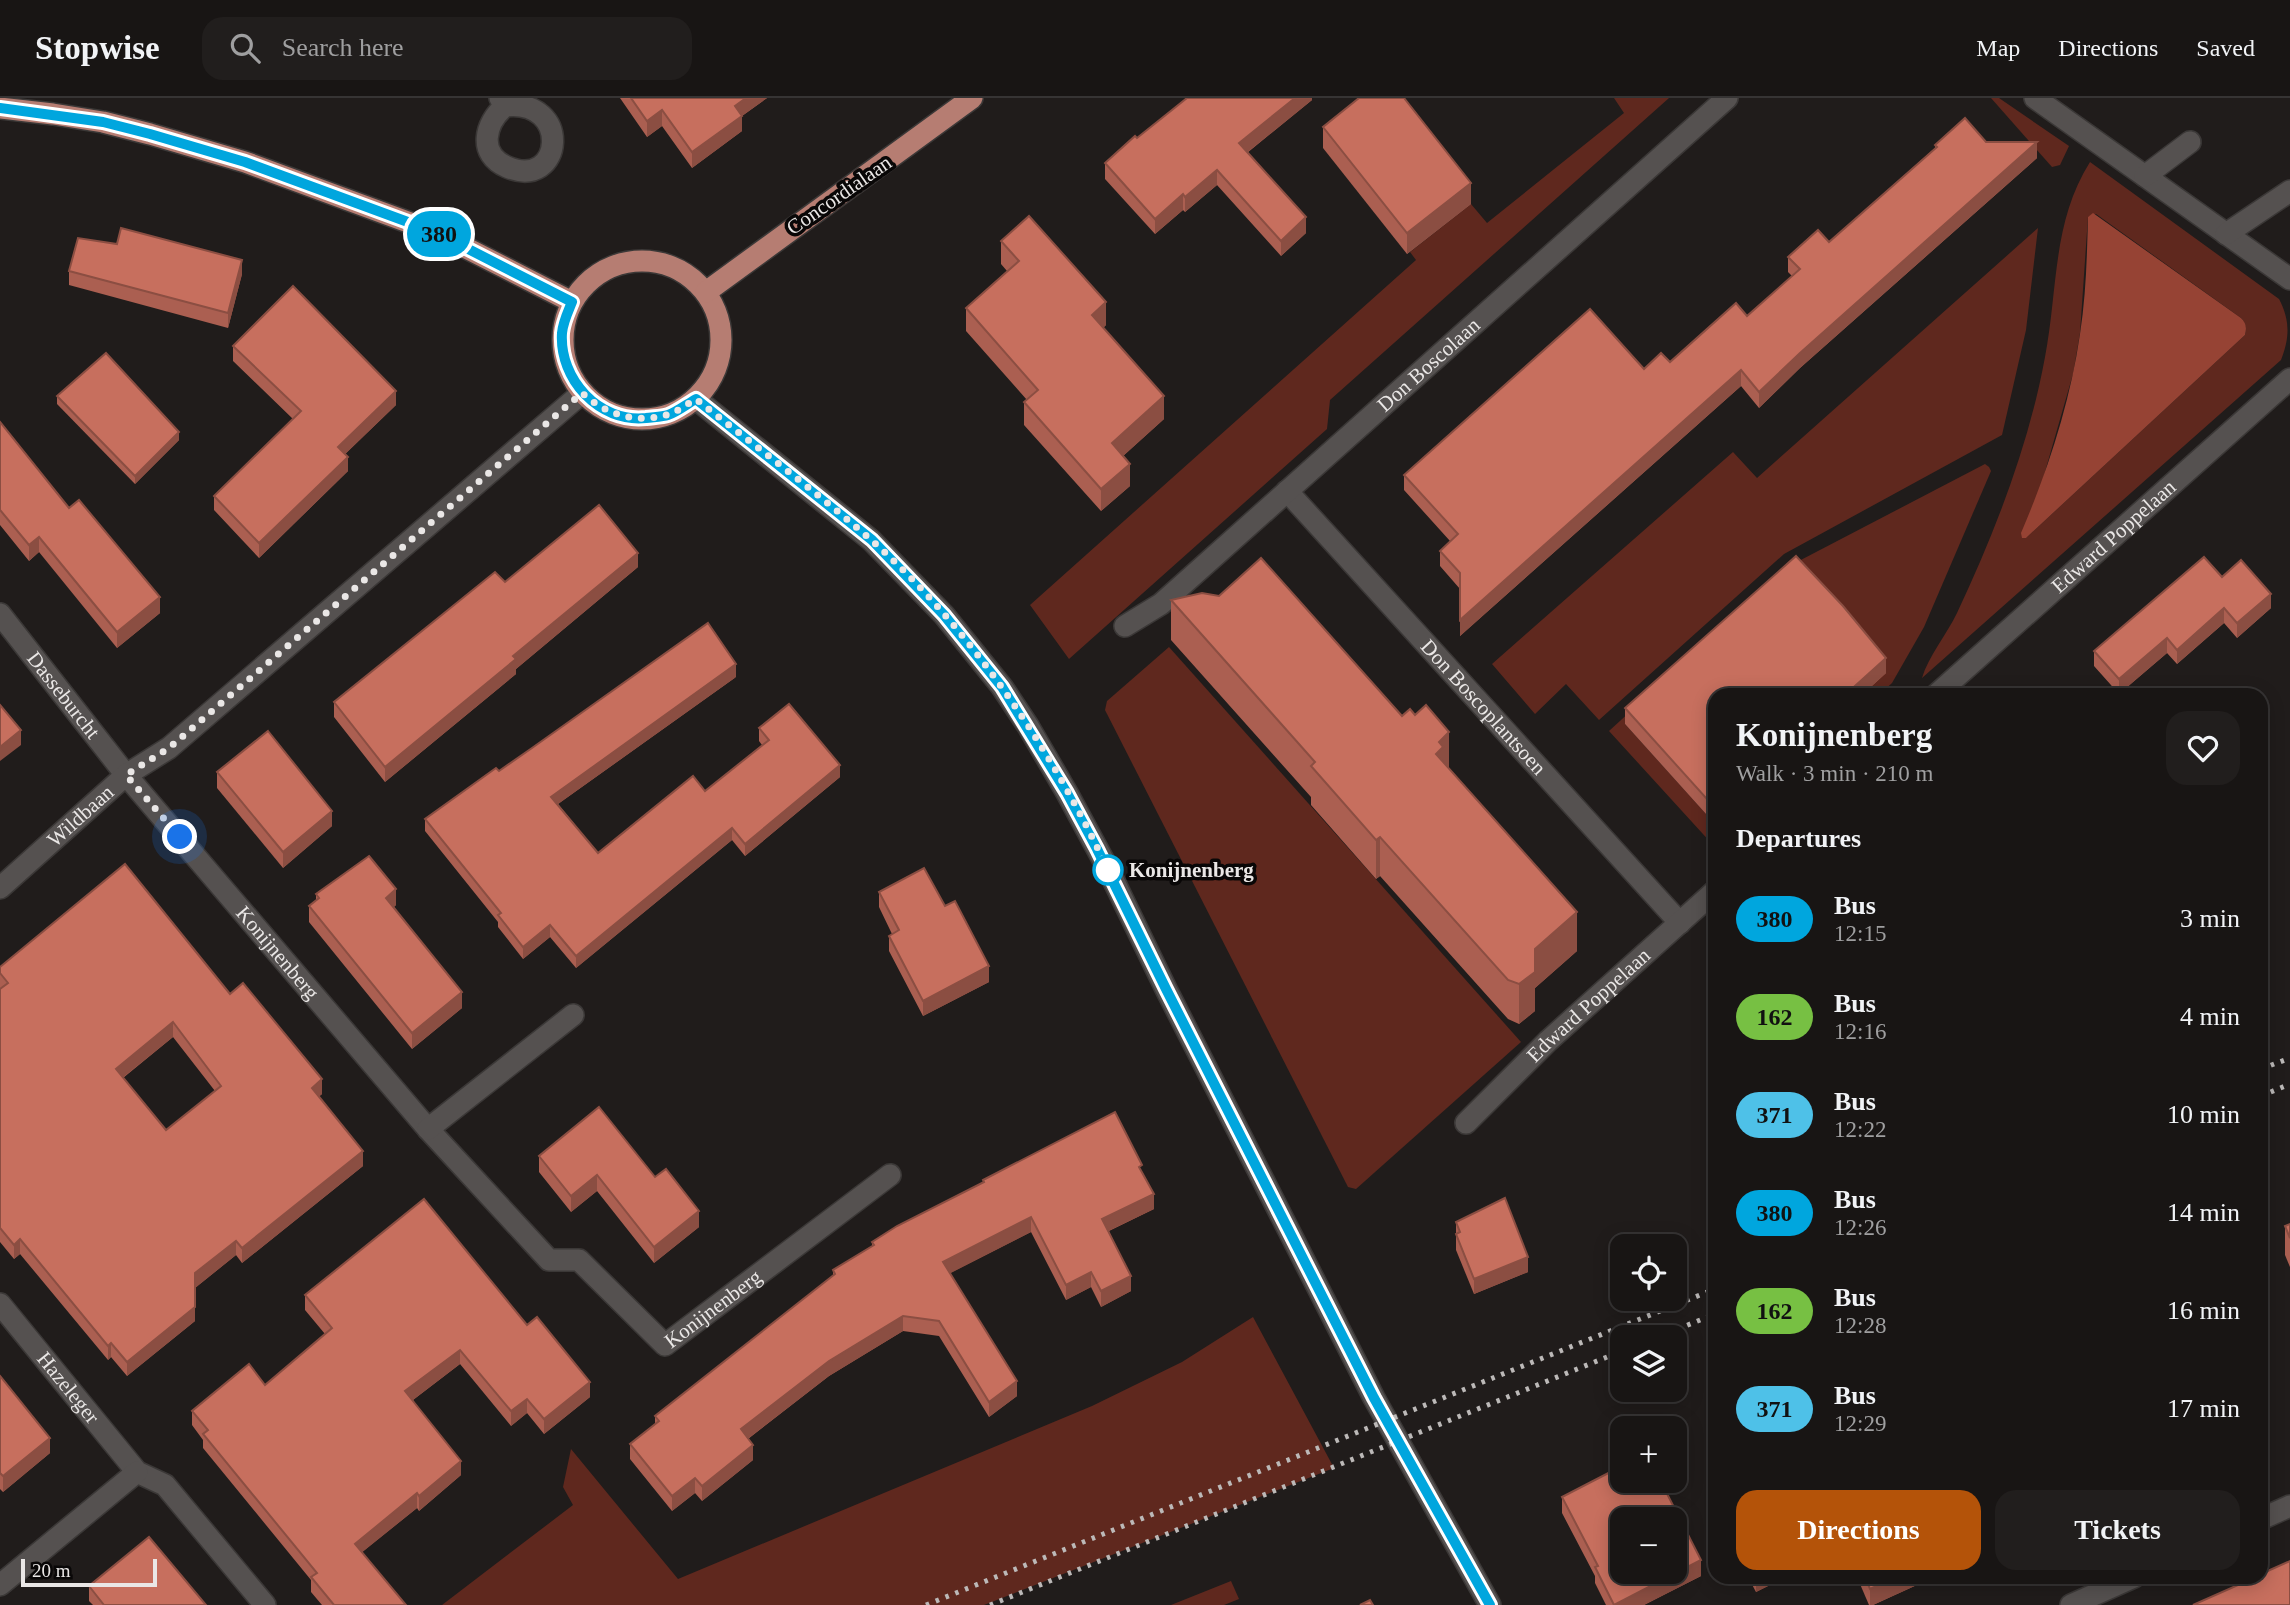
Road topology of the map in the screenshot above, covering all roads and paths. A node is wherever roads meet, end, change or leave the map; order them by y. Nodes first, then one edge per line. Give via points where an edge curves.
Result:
1 (972, 98) edge
2 (1727, 98) edge
3 (2035, 98) edge
4 (0, 108) edge
5 (2190, 142) dead end
6 (2144, 176) junction
7 (2290, 191) edge
8 (2226, 234) junction
9 (2290, 279) edge
10 (706, 292) junction
11 (572, 302) junction
12 (2290, 379) edge
13 (582, 393) junction
14 (696, 399) junction
15 (1287, 491) junction
16 (0, 614) edge
17 (1125, 626) dead end
18 (1944, 688) edge
19 (126, 775) junction
20 (0, 888) edge
21 (1708, 897) edge
22 (1680, 923) junction
23 (573, 1015) dead end
24 (1465, 1122) dead end
25 (428, 1129) junction
26 (890, 1175) dead end
27 (0, 1304) edge
28 (137, 1472) junction
29 (2290, 1506) edge
30 (2268, 1516) edge
31 (2125, 1584) edge
32 (0, 1585) edge
33 (2106, 1598) edge
34 (265, 1605) edge
35 (1490, 1605) edge
36 (2071, 1605) edge

1 - 10 main road, Concordialaan
2 - 15 street, Don Boscolaan
3 - 6 street
4 - 11 main road via 103,122 245,162 435,232
5 - 6 street
6 - 8 street
7 - 8 street
8 - 9 street
10 - 11 main road via 687,274 662,263 636,260 611,267 588,281
10 - 14 main road via 719,318 721,346 714,374
11 - 13 main road via 564,324 563,348
12 - 18 street, Edward Poppelaan
13 - 14 main road via 606,411 635,419 668,415
13 - 19 street, Wildbaan via 169,748
14 - 35 street via 872,540 944,615 1002,687 1107,867 1405,1456
15 - 17 street, Don Boscolaan via 1161,604
15 - 22 street, Don Boscoplantsoen
16 - 19 street, Dasseburcht
19 - 20 street, Wildbaan
19 - 25 street, Konijnenberg
21 - 22 street, Edward Poppelaan
22 - 24 street, Edward Poppelaan
23 - 25 street
25 - 26 street, Konijnenberg via 549,1260 579,1260 665,1345
27 - 28 street, Hazeleger
28 - 32 street
28 - 34 street, Hazeleger via 165,1485
29 - 30 street
31 - 33 street
33 - 36 street

